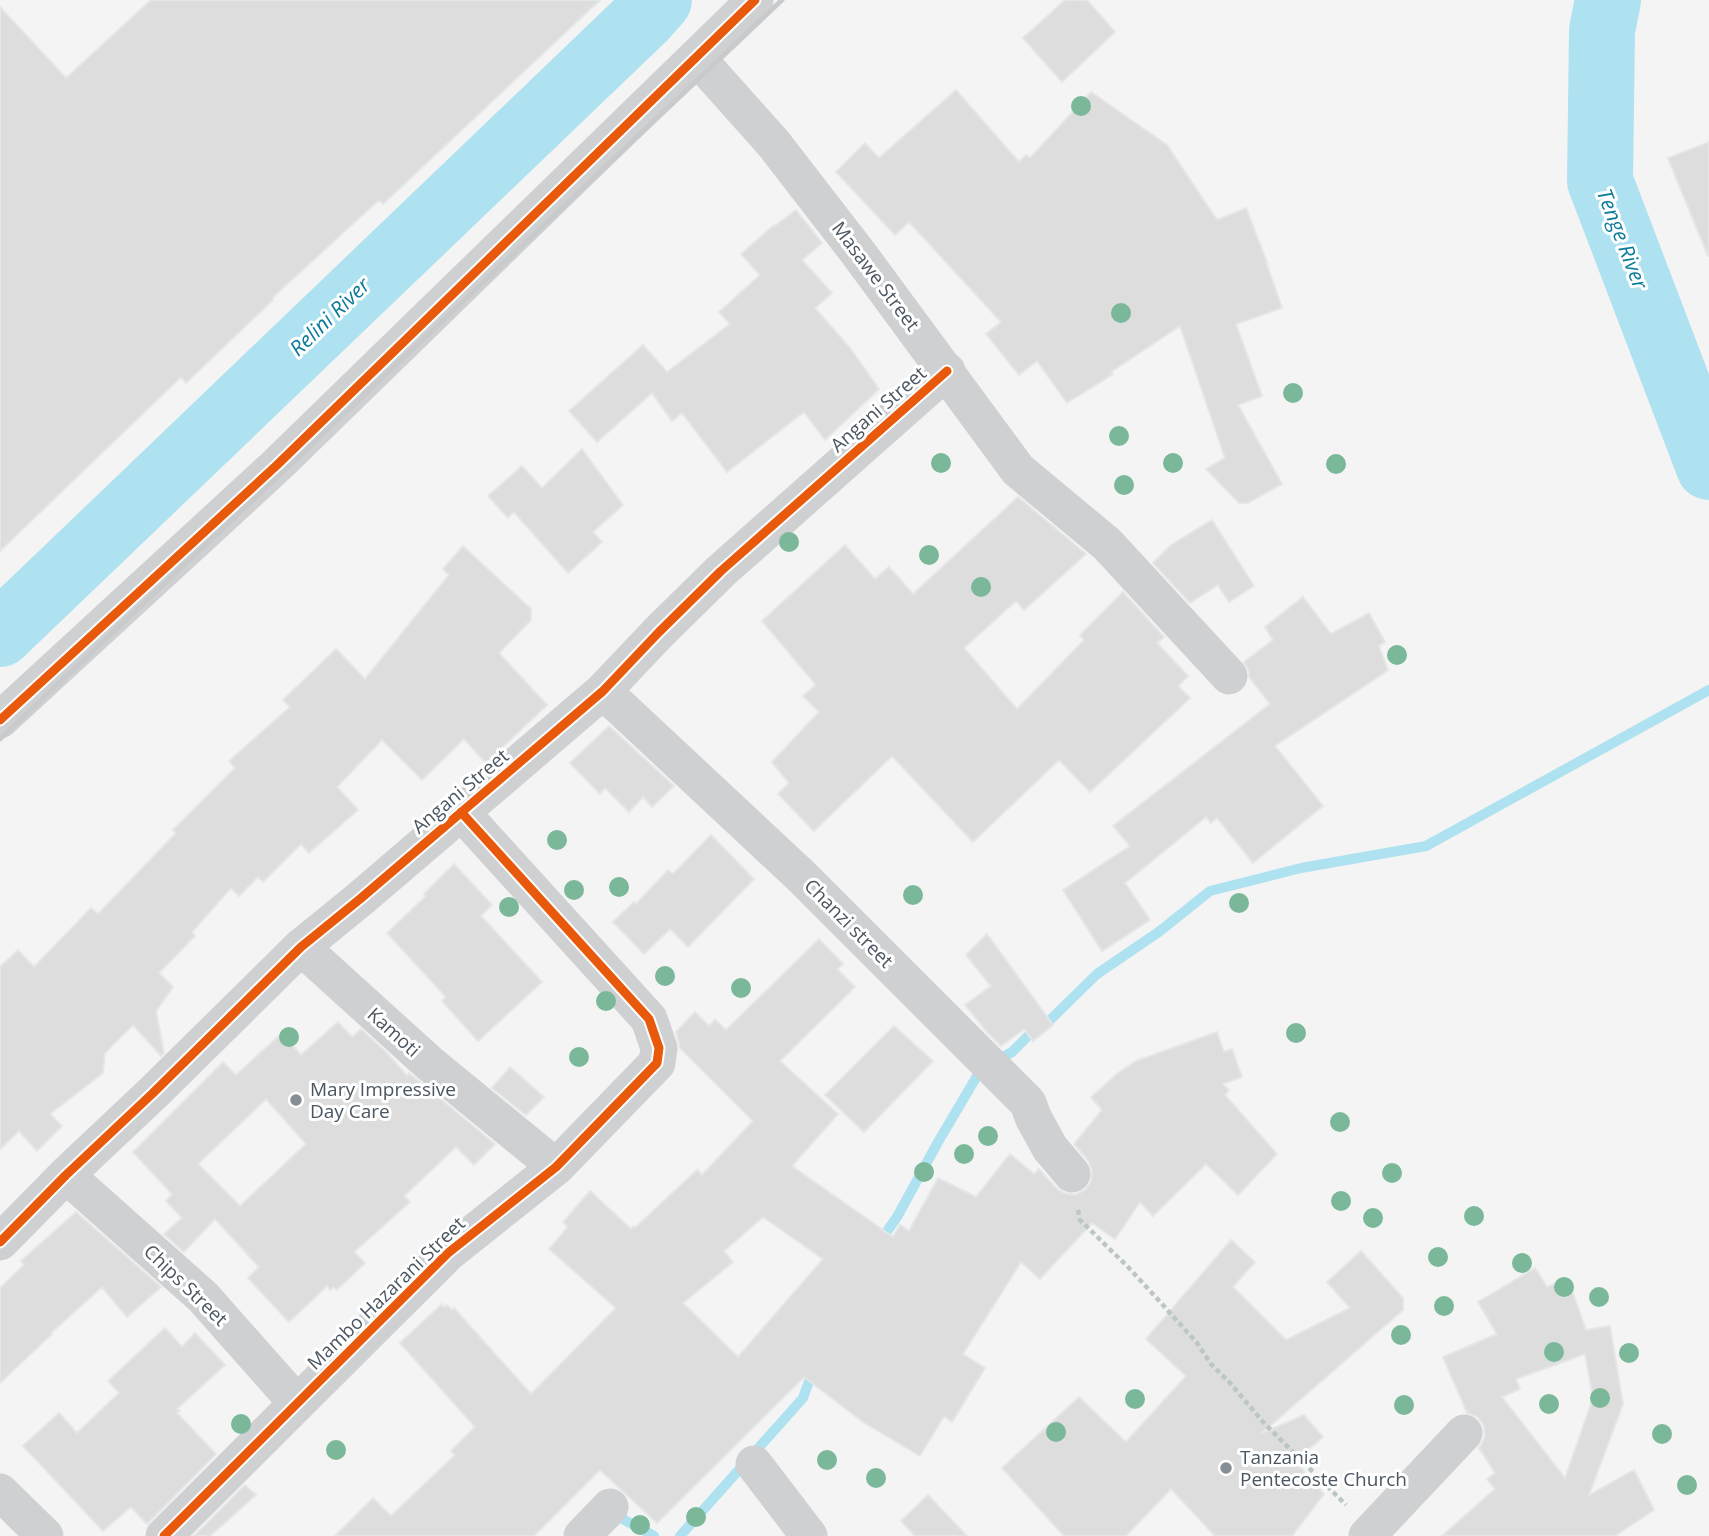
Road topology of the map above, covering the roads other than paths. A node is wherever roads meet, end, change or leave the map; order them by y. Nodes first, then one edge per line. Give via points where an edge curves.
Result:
1 (755, 0) edge
2 (695, 58) junction
3 (947, 371) junction
4 (1229, 676) dead end
5 (603, 691) junction
6 (0, 720) edge
7 (461, 812) junction
8 (301, 947) junction
9 (556, 1167) junction
10 (1072, 1174) road end
11 (66, 1175) junction
12 (0, 1242) edge
13 (297, 1403) junction
14 (1464, 1433) dead end
15 (754, 1464) dead end
16 (0, 1492) edge
17 (610, 1507) dead end
18 (1370, 1533) edge
19 (45, 1536) edge
20 (163, 1536) edge
21 (582, 1536) edge
22 (809, 1536) edge

1 - 2 street
2 - 3 street, Masawe Street via 775,144
2 - 6 street via 276,465
3 - 4 street, Masawe Street via 1018,470 1107,544
3 - 5 street, Angani Street via 721,571
5 - 7 street, Angani Street
5 - 10 street, Chanzi street via 800,874 1028,1103 1050,1148
7 - 8 street, Angani Street
7 - 9 street, Mambo Hazarani Street via 649,1019 659,1048 657,1063
8 - 9 street, Kamoti via 429,1063
8 - 11 street, Angani Street
9 - 13 street, Mambo Hazarani Street via 448,1253
11 - 12 street, Angani Street
11 - 13 street, Chips Street via 203,1297
13 - 20 street, Mambo Hazarani Street
14 - 18 street
15 - 22 street
16 - 19 street
17 - 21 street

